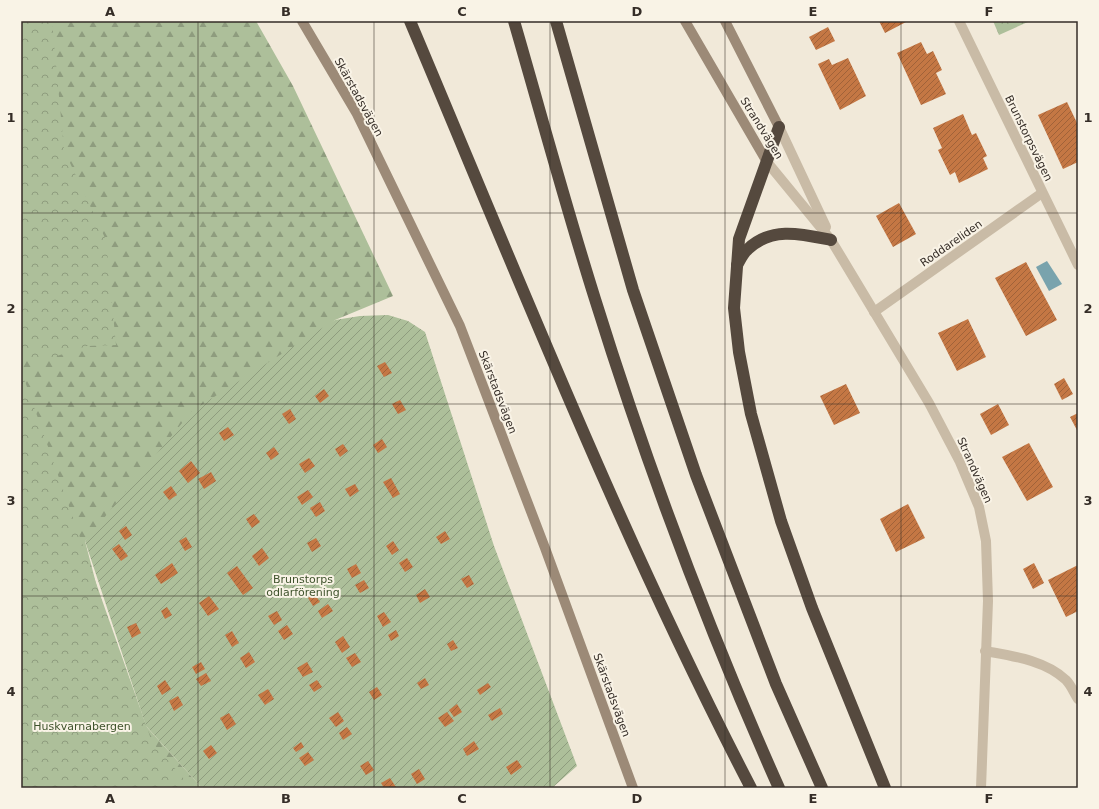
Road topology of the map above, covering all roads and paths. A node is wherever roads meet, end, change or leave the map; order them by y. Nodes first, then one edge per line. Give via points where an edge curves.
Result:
1 (302, 21) edge
2 (410, 21) edge
3 (514, 21) edge
4 (556, 21) edge
5 (685, 21) edge
6 (725, 21) edge
7 (959, 21) edge
8 (779, 127) junction
9 (767, 162) junction
10 (1042, 193) junction
11 (831, 240) junction
12 (1078, 265) edge
13 (736, 267) junction
14 (874, 312) junction
15 (985, 652) junction
16 (1078, 699) edge
17 (633, 788) edge
18 (751, 788) edge
19 (779, 788) edge
20 (822, 788) edge
21 (885, 788) edge
22 (981, 788) edge

1 - 17 main road, Skärstadsvägen via 357,114 460,326
2 - 18 highway via 594,457 719,726
3 - 19 highway via 594,298 657,487 739,700
4 - 20 highway via 633,290 696,475 774,677
5 - 9 main road, Strandvägen
6 - 8 main road, Strandvägen
7 - 10 street, Brunstorpsvägen
8 - 9 highway
8 - 11 street, Strandvägen
9 - 11 street, Strandvägen
9 - 13 highway via 739,239
10 - 12 street, Brunstorpsvägen
10 - 14 street, Roddareliden
11 - 13 highway via 797,232 771,235 747,249
11 - 14 street, Strandvägen
13 - 21 highway via 734,308 739,352 751,414 781,521 812,608
14 - 15 street, Strandvägen via 929,403 960,462 979,507 986,541 988,601
15 - 16 street via 1021,658 1052,670 1067,681
15 - 22 street, Strandvägen

